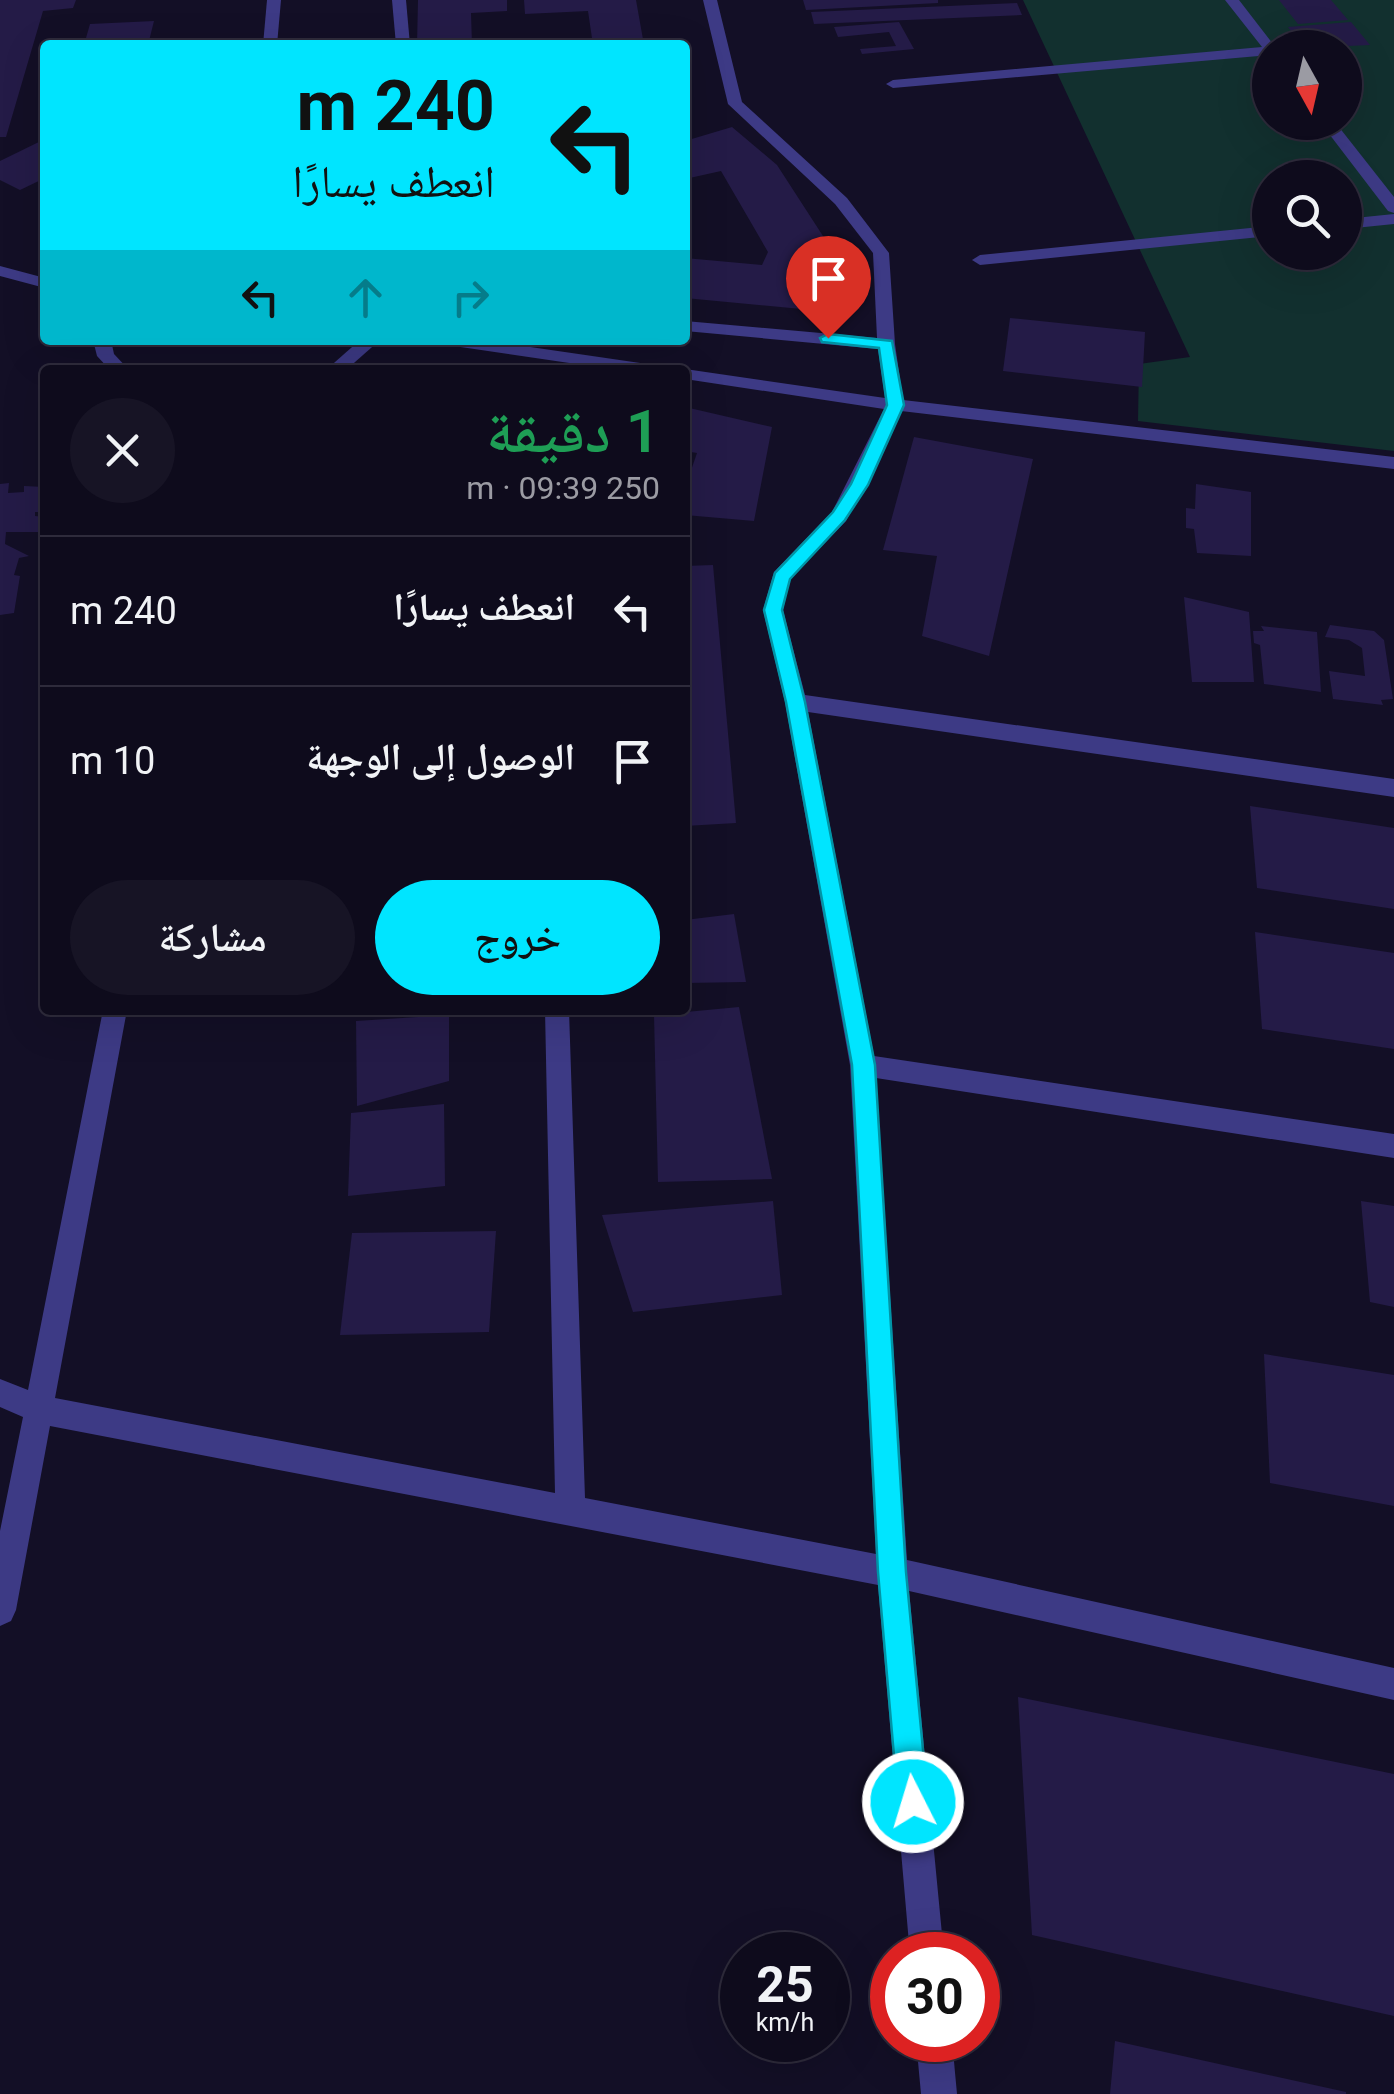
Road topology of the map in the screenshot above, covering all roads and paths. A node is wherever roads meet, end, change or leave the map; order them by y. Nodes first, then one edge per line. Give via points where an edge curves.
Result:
1 (274, 0) edge
2 (399, 0) edge
3 (710, 0) edge
4 (1232, 0) edge
5 (1255, 30) edge
6 (270, 40) edge
7 (402, 40) edge
8 (1252, 52) edge
9 (893, 84) dead end
10 (1341, 140) edge
11 (1394, 208) edge
12 (1394, 219) edge
13 (1362, 222) edge
14 (1252, 233) edge
15 (980, 260) dead end
16 (0, 270) edge
17 (40, 282) edge
18 (690, 326) edge
19 (886, 344) junction
20 (366, 345) edge
21 (518, 345) edge
22 (547, 347) edge
23 (341, 365) edge
24 (631, 365) edge
25 (690, 375) edge
26 (896, 405) junction
27 (1394, 463) edge
28 (796, 702) junction
29 (1394, 788) edge
30 (113, 1015) edge
31 (557, 1015) edge
32 (864, 1065) junction
33 (1394, 1146) edge
34 (0, 1393) edge
35 (41, 1410) junction
36 (570, 1512) junction
37 (892, 1572) junction
38 (0, 1610) edge
39 (1394, 1684) edge
40 (925, 1932) edge
41 (936, 2062) edge
42 (939, 2094) edge

1 - 6 street
2 - 7 street
3 - 19 street via 735,104 841,201 880,253
4 - 5 street
8 - 9 street
10 - 11 street
12 - 13 street
14 - 15 street
16 - 17 street
18 - 19 street
19 - 26 street
20 - 23 street
21 - 22 street
22 - 24 street
25 - 26 street
26 - 27 street
26 - 28 street via 839,516 781,577 773,610
28 - 29 street
28 - 32 street
30 - 35 street
31 - 36 street
32 - 33 street
32 - 37 street
34 - 35 street
35 - 36 street
35 - 38 street
36 - 37 street
37 - 39 street
37 - 40 street
41 - 42 street

